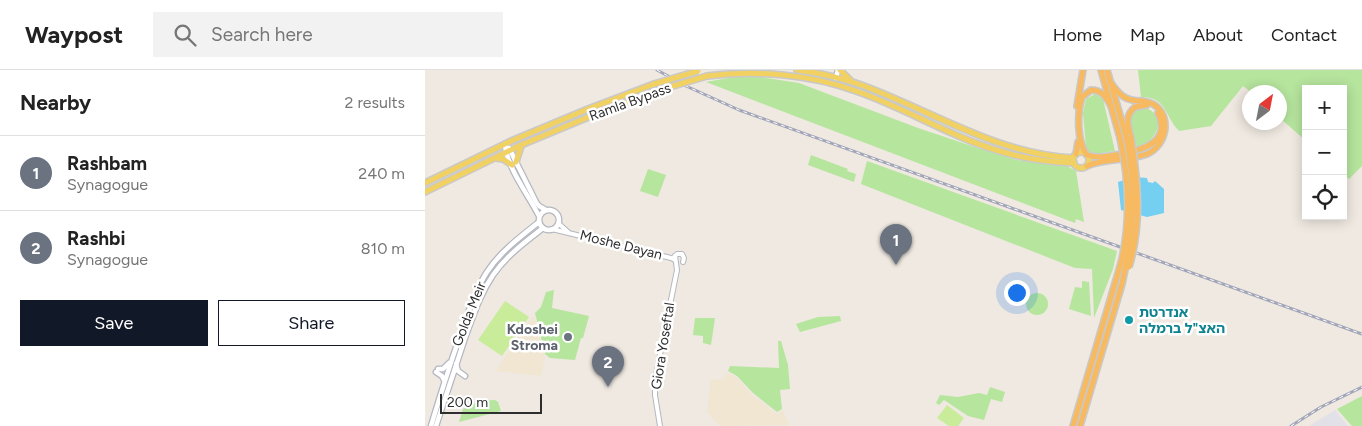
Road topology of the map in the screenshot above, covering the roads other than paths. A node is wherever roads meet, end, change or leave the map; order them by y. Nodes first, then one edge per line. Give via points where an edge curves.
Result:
1 (797, 70) edge
2 (823, 70) edge
3 (833, 70) edge
4 (839, 70) edge
5 (1083, 70) edge
6 (1101, 70) edge
7 (1107, 70) edge
8 (701, 71) edge
9 (810, 72) junction
10 (834, 77) junction
11 (854, 83) junction
12 (1111, 83) junction
13 (1111, 106) junction
14 (1126, 137) junction
15 (505, 144) junction
16 (521, 145) junction
17 (508, 151) junction
18 (1086, 155) junction
19 (493, 158) junction
20 (1074, 158) junction
21 (514, 164) junction
22 (1087, 166) junction
23 (425, 183) edge
24 (425, 192) edge
25 (546, 210) junction
26 (539, 219) junction
27 (558, 223) junction
28 (543, 228) junction
29 (552, 229) junction
30 (570, 233) junction
31 (674, 259) junction
32 (683, 262) junction
33 (1125, 265) junction
34 (677, 270) junction
35 (451, 360) junction
36 (456, 363) junction
37 (465, 376) dead end
38 (445, 381) junction
39 (660, 425) edge
40 (431, 426) edge
41 (436, 426) edge
42 (1073, 426) edge
43 (1079, 426) edge

1 - 9 main road
2 - 9 main road
3 - 10 main road
4 - 10 main road
4 - 11 main road
5 - 20 highway via 1077,109 1078,146
6 - 13 highway
7 - 12 highway
8 - 15 main road, Ramla Bypass, bridge via 588,108
9 - 10 main road
10 - 11 main road
11 - 20 main road via 1003,145 1030,153
12 - 14 highway
12 - 22 highway via 1124,99 1151,103 1161,112 1165,133 1155,149 1139,156
13 - 14 highway
13 - 18 highway via 1099,91 1089,91 1083,97 1079,120 1081,143
14 - 18 highway via 1128,116 1135,107 1146,105 1154,108 1160,118 1161,130 1145,149 1097,157
14 - 33 highway, bridge
14 - 33 highway, bridge via 1138,190 1136,227
15 - 17 main road
15 - 23 main road, Ramla Bypass
16 - 17 main road, Ramla Bypass
16 - 20 main road, Ramla Bypass, bridge via 663,89 707,76 764,73 823,82 867,95 1001,152 1037,160
16 - 21 main road
17 - 19 main road, Ramla Bypass
17 - 21 main road
18 - 20 main road via 1081,152
18 - 22 main road
19 - 21 main road
19 - 24 main road, Ramla Bypass
20 - 22 main road via 1080,168
21 - 25 main road via 536,202
21 - 26 main road
25 - 26 main road
25 - 27 main road via 557,213
26 - 28 main road
26 - 35 main road, Golda Meir via 504,251 488,271 471,304
27 - 29 main road
27 - 30 street, Moshe Dayan
28 - 29 main road
28 - 36 main road, Golda Meir via 509,256 493,275 477,305
29 - 30 street, Moshe Dayan
30 - 31 street, Moshe Dayan
31 - 32 street
31 - 32 street via 682,254
31 - 34 street, Giora Yoseftal
32 - 34 street, Giora Yoseftal
33 - 42 highway
33 - 43 highway
34 - 39 street, Giora Yoseftal via 655,380
35 - 38 main road, Golda Meir
35 - 38 main road via 437,371
36 - 37 main road
36 - 41 main road, Golda Meir
38 - 40 main road, Golda Meir

